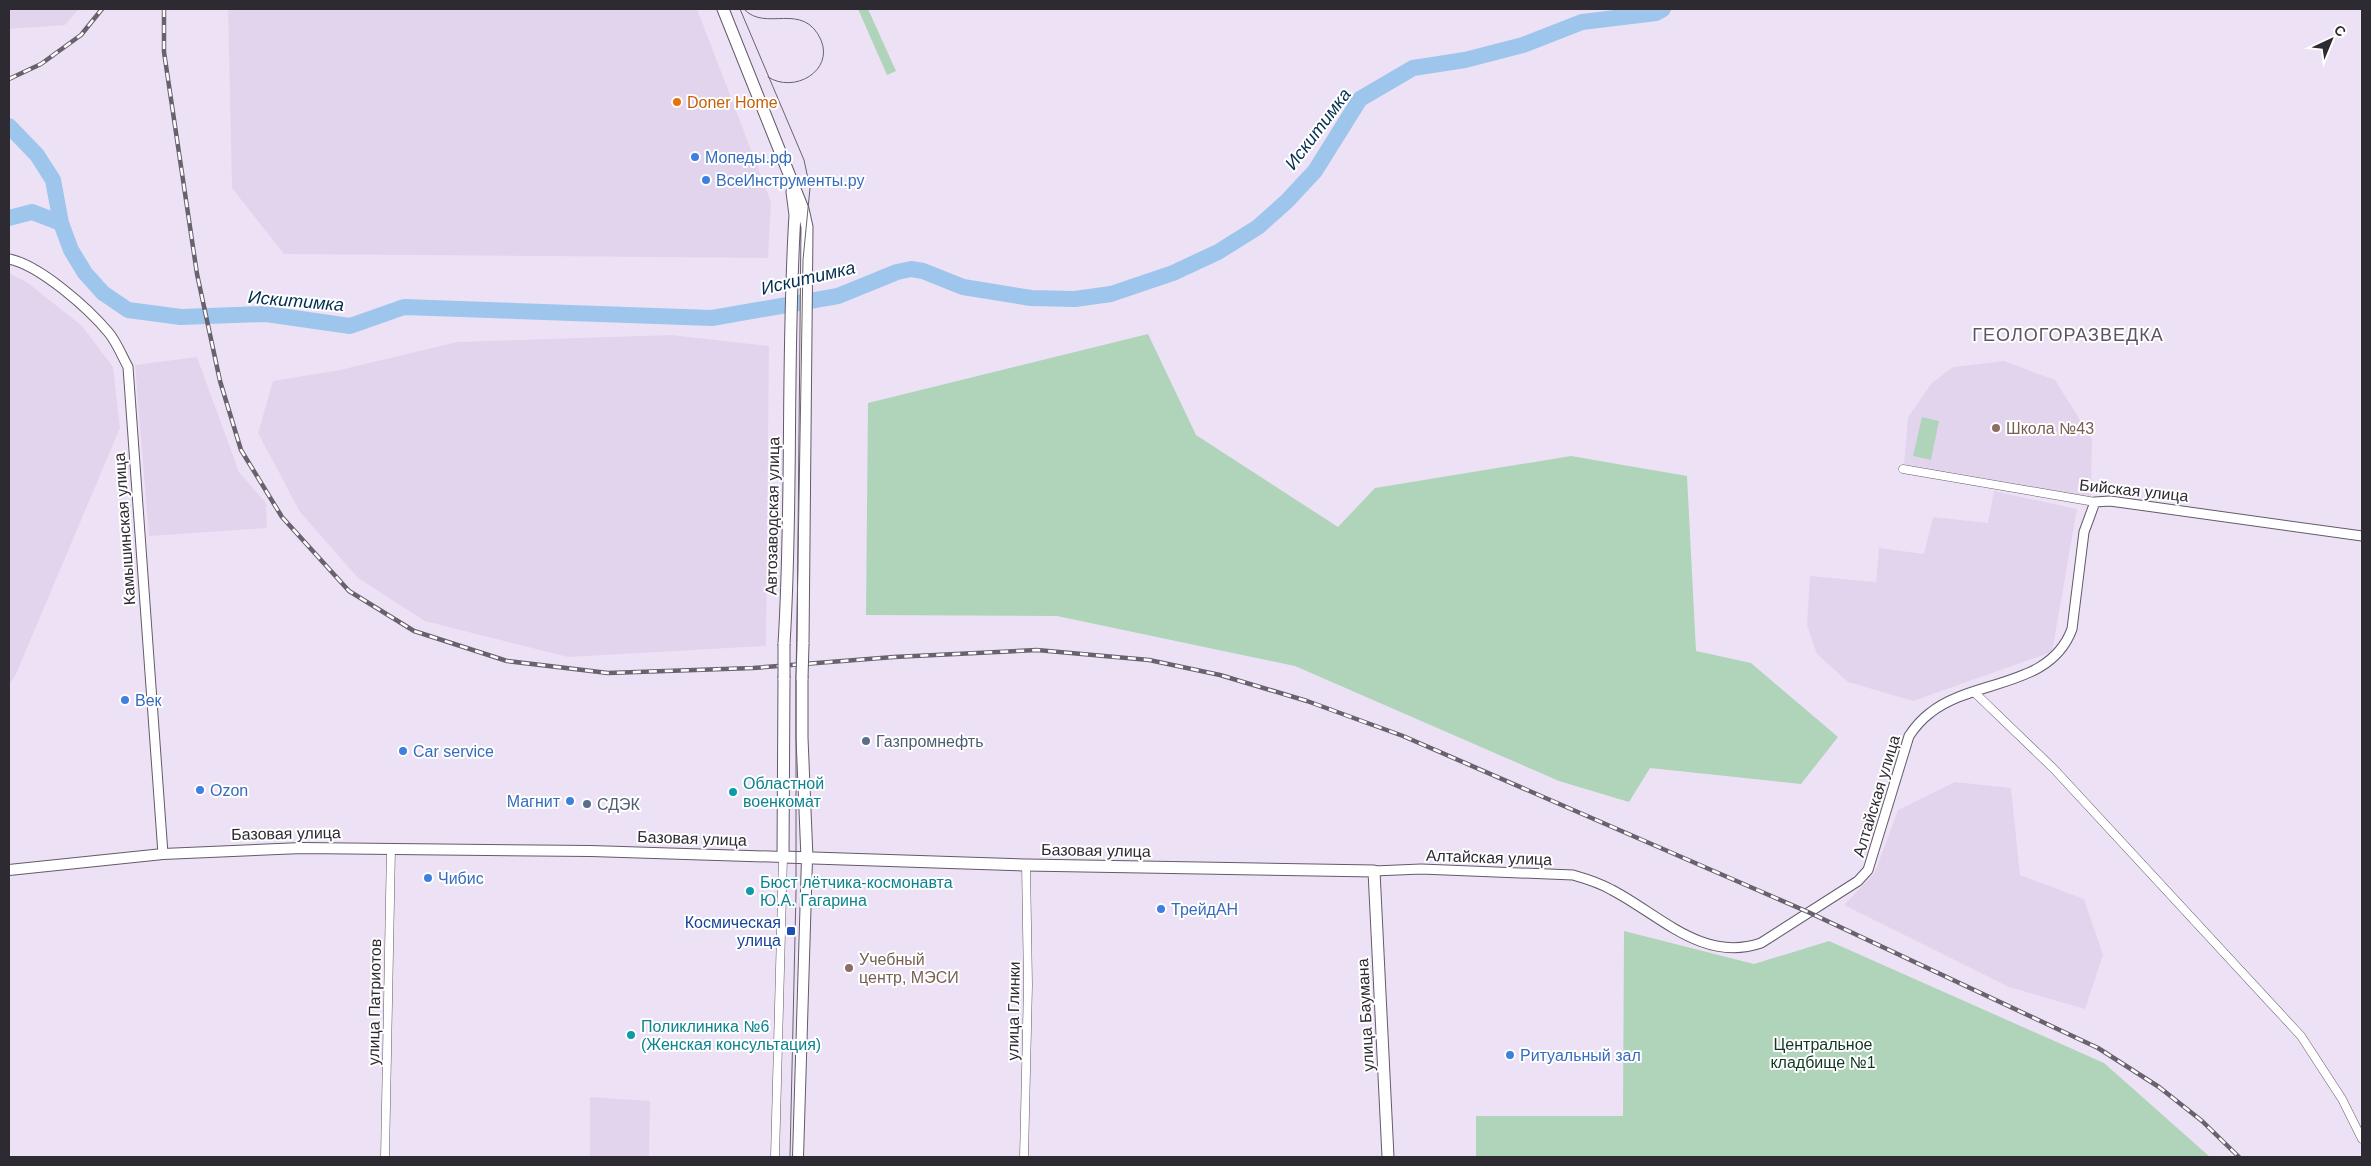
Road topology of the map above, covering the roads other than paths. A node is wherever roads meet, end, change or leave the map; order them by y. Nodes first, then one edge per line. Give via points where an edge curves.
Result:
1 (722, 9) edge
2 (790, 176) junction
3 (9, 259) edge
4 (1903, 468) dead end
5 (2095, 502) junction
6 (2362, 536) edge
7 (1974, 692) junction
8 (391, 848) junction
9 (163, 854) junction
10 (783, 857) junction
11 (807, 858) junction
12 (1026, 865) junction
13 (9, 870) edge
14 (1374, 871) junction
15 (2362, 1138) edge
16 (385, 1157) edge
17 (775, 1157) edge
18 (798, 1157) edge
19 (1024, 1157) edge
20 (1388, 1157) edge

1 - 2 main road, Автозаводская улица
2 - 10 main road, Автозаводская улица, bridge via 795,215 784,644
2 - 11 main road, Автозаводская улица, bridge via 804,209 808,260 802,678
3 - 9 street, Камышинская улица via 41,273 88,312 110,335 128,367
4 - 5 street, Бийская улица
5 - 6 street, Бийская улица via 2128,503
5 - 7 street, Алтайская улица via 2084,532 2072,629 2067,644 2047,664
7 - 14 street, Алтайская улица via 1931,712 1909,736 1868,870 1858,881 1761,943 1746,948 1708,945 1685,936 1613,890 1573,875 1421,869
7 - 15 street via 2054,769 2300,1036 2342,1099
8 - 9 main road, Базовая улица
8 - 10 main road, Базовая улица
8 - 16 street, улица Патриотов
9 - 13 main road, Базовая улица
10 - 11 main road, Базовая улица
10 - 17 street
11 - 12 main road, Базовая улица
11 - 18 main road
12 - 14 main road, Базовая улица
12 - 19 street, улица Глинки via 1028,986
14 - 20 main road, улица Баумана

